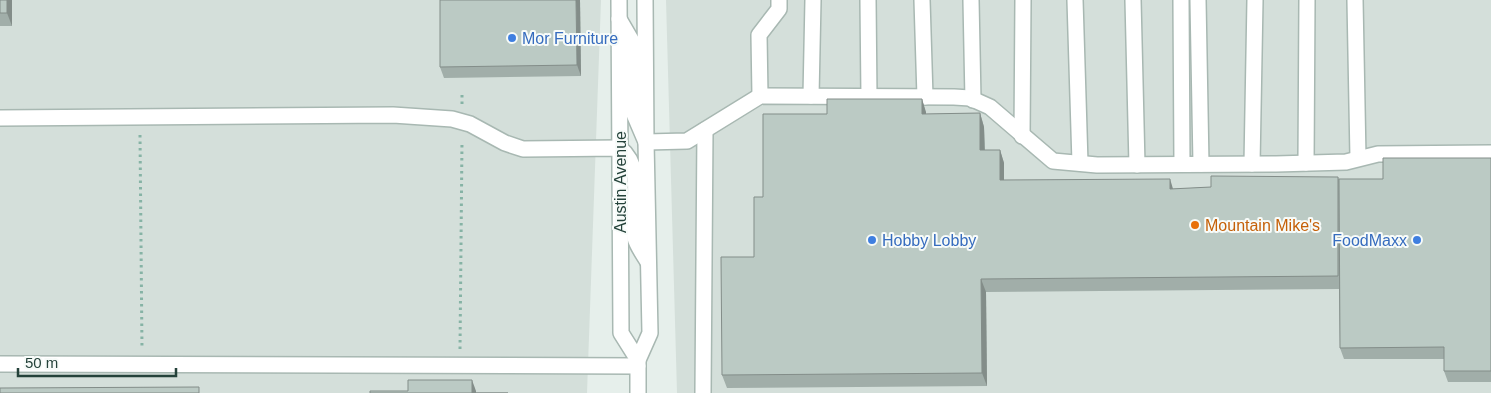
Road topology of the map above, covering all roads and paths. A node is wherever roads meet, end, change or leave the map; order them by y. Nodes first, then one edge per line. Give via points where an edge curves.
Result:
1 (619, 0) edge
2 (645, 0) edge
3 (779, 0) edge
4 (813, 0) edge
5 (868, 0) edge
6 (922, 0) edge
7 (972, 0) edge
8 (1023, 0) edge
9 (1074, 0) edge
10 (1133, 0) edge
11 (1181, 0) edge
12 (1198, 0) edge
13 (1255, 0) edge
14 (1307, 0) edge
15 (1355, 0) edge
16 (619, 19) junction
17 (462, 92) dead end
18 (760, 96) junction
19 (812, 96) junction
20 (869, 97) junction
21 (925, 97) junction
22 (973, 100) junction
23 (140, 117) junction
24 (0, 118) edge
25 (462, 121) junction
26 (705, 130) junction
27 (1022, 136) junction
28 (646, 142) junction
29 (620, 148) junction
30 (1491, 153) edge
31 (1358, 158) junction
32 (1080, 163) junction
33 (1306, 163) junction
34 (1182, 164) junction
35 (1201, 164) junction
36 (1252, 164) junction
37 (1137, 165) junction
38 (648, 262) junction
39 (638, 363) junction
40 (0, 364) edge
41 (142, 365) junction
42 (460, 365) junction
43 (638, 393) edge
44 (703, 393) edge

1 - 16 street, Austin Avenue
2 - 28 street, Austin Avenue
3 - 18 street via 779,9 759,35
4 - 19 street
5 - 20 street
6 - 21 street
7 - 22 street
8 - 27 street
9 - 32 street
10 - 37 street
11 - 34 street
12 - 35 street
13 - 36 street
14 - 33 street
15 - 31 street
16 - 28 street via 633,43 634,114
16 - 29 street, Austin Avenue
17 - 25 path
18 - 19 street
18 - 26 street
19 - 20 street
20 - 21 street
21 - 22 street
22 - 27 street via 990,108
23 - 24 street
23 - 25 street via 393,115
23 - 41 path
25 - 29 street via 523,149
25 - 42 path
26 - 28 street via 687,141
26 - 44 street
27 - 32 street via 1053,161
28 - 38 street, Austin Avenue
29 - 38 street via 633,168 636,240
29 - 39 street, Austin Avenue via 621,333
30 - 31 street via 1378,154
31 - 33 street via 1346,162
32 - 37 street
33 - 36 street
34 - 35 street
34 - 37 street
35 - 36 street
38 - 39 street, Austin Avenue via 650,333
39 - 42 street
39 - 43 street, Austin Avenue
40 - 41 street
41 - 42 street

